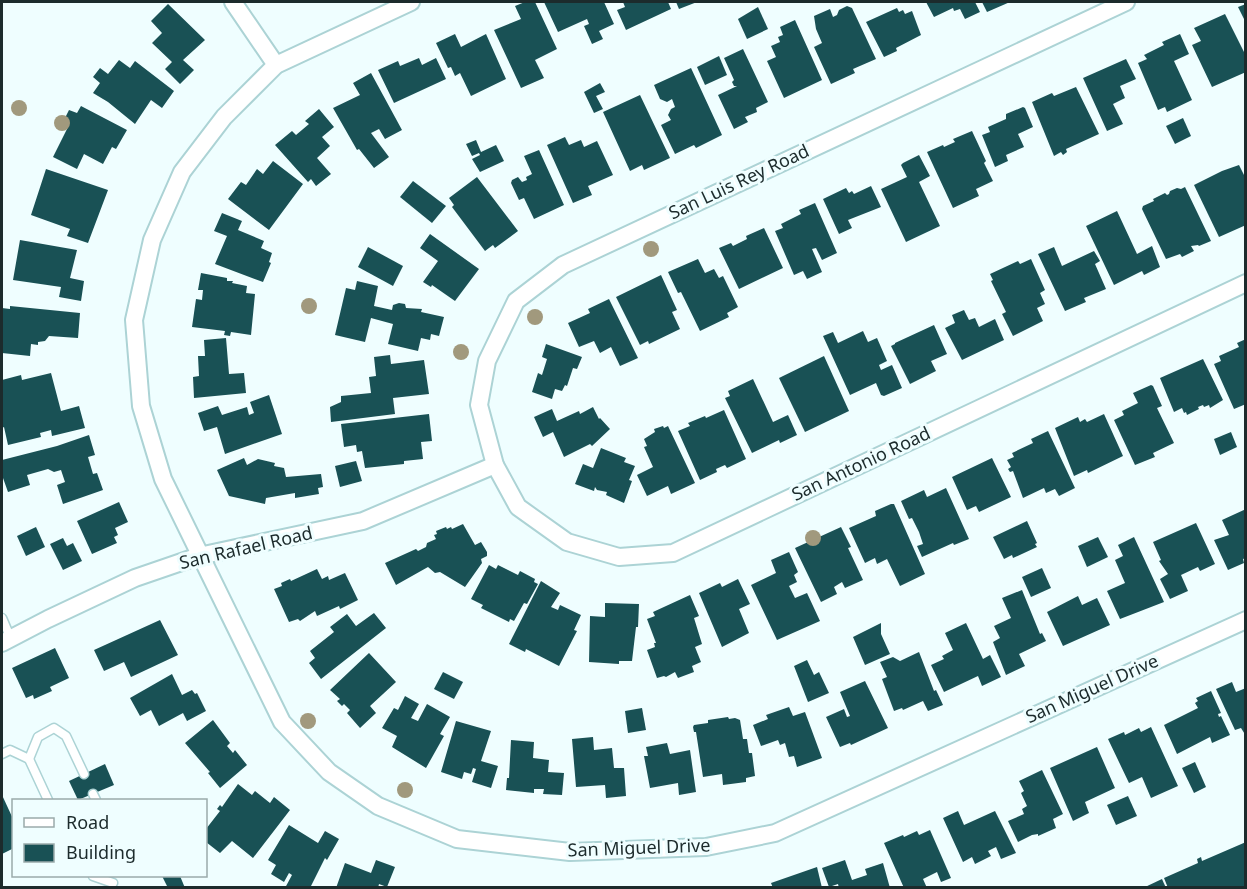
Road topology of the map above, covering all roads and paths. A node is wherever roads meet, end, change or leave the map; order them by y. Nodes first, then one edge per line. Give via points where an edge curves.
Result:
1 (233, 2) edge
2 (411, 2) edge
3 (1126, 2) edge
4 (276, 65) junction
5 (1245, 283) edge
6 (495, 465) junction
7 (199, 556) junction
8 (2, 618) edge
9 (1245, 620) edge
10 (6, 641) edge
11 (2, 754) edge
12 (28, 759) junction
13 (84, 774) dead end
14 (47, 799) edge
15 (96, 877) edge
16 (114, 882) edge

1 - 4 street
2 - 4 street, San Miguel Drive
3 - 6 street, San Luis Rey Road via 563,265 516,301 487,361 479,405
4 - 7 street, San Miguel Drive via 224,117 183,172 152,240 134,320 141,406 163,479
5 - 6 street, San Antonio Road via 673,553 619,557 567,542 518,507
6 - 7 street, San Rafael Road via 363,520
7 - 9 street, San Miguel Drive via 282,722 329,772 378,806 457,839 570,852 706,848 775,833
7 - 10 street, San Rafael Road via 135,578
8 - 10 lane
11 - 12 lane via 10,750
12 - 13 lane via 38,737 54,728 66,736
12 - 14 lane
15 - 16 lane

